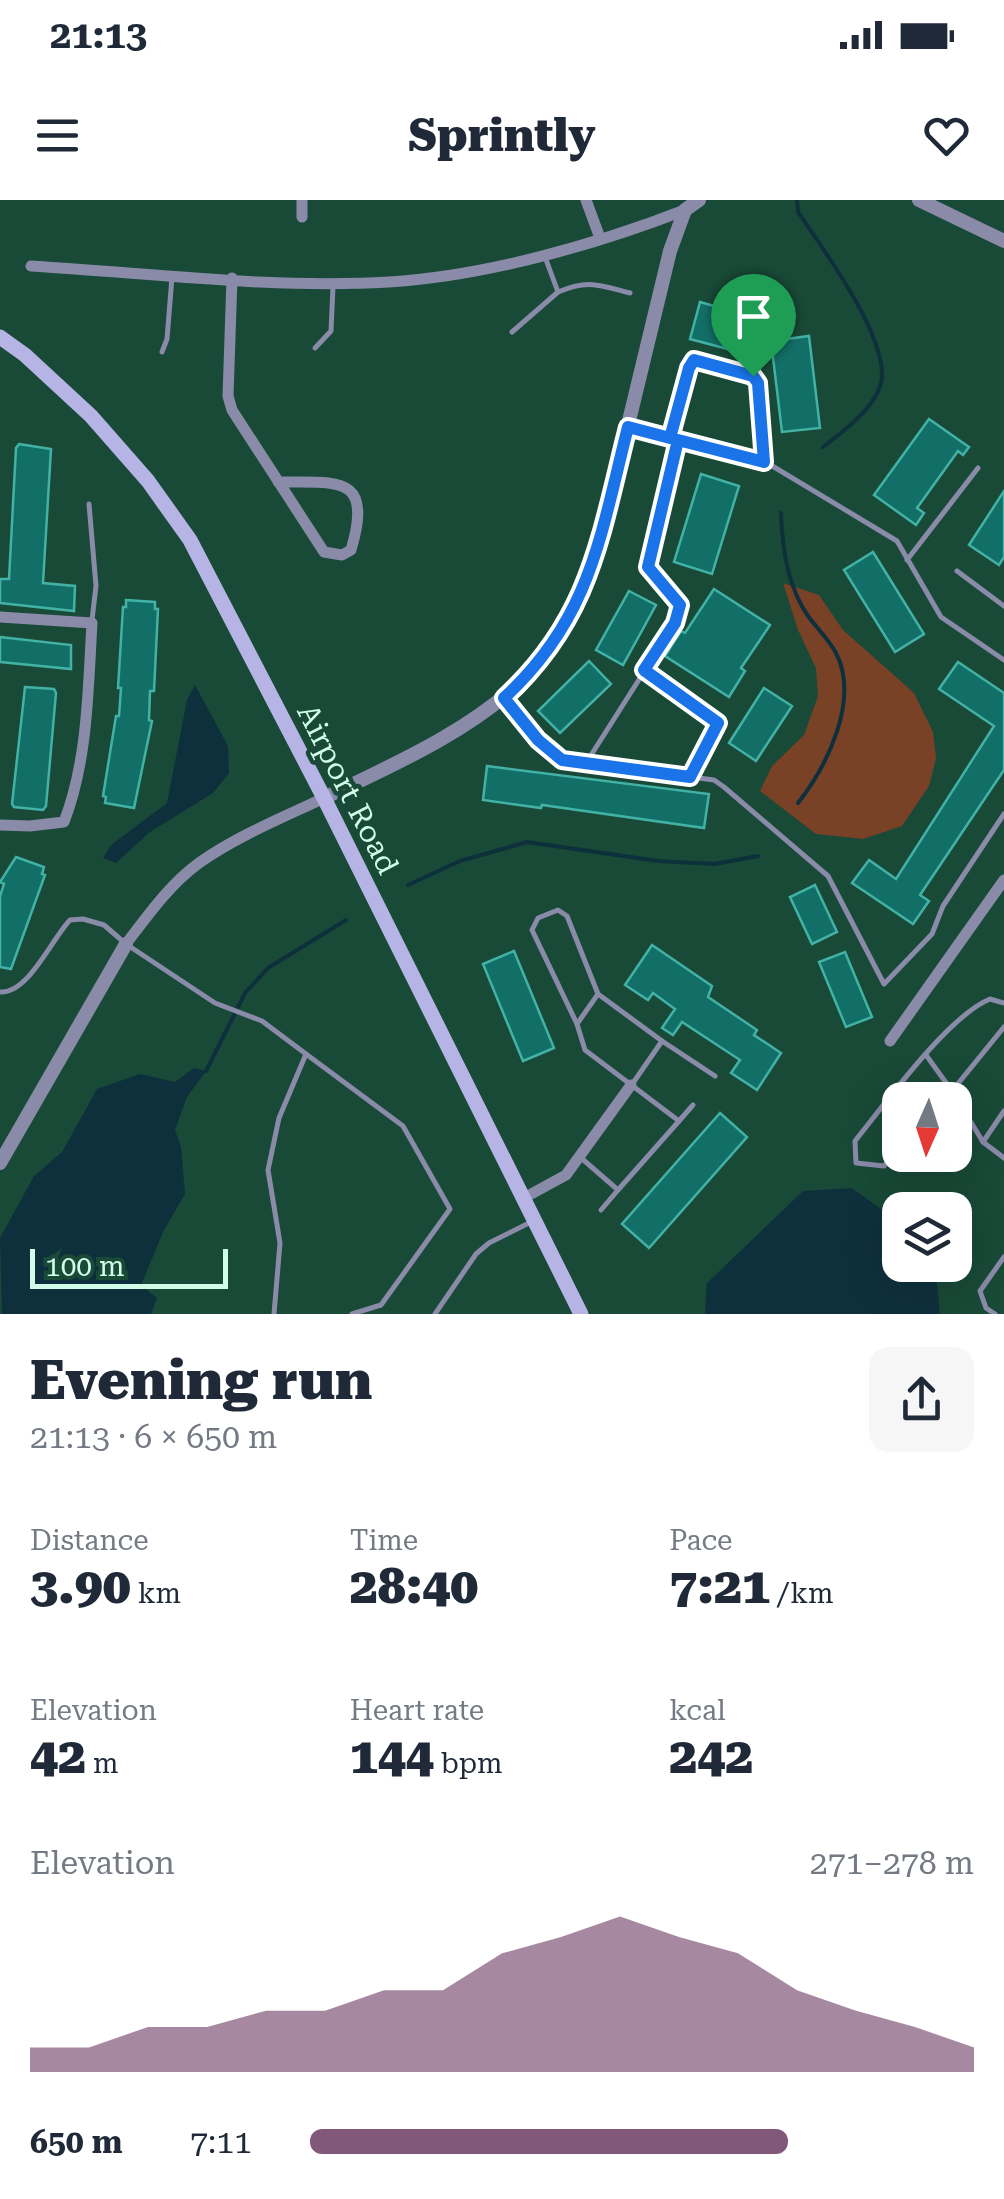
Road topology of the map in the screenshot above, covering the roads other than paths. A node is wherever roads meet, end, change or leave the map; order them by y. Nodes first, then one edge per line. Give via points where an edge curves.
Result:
1 (302, 200) edge
2 (586, 200) edge
3 (699, 200) edge
4 (919, 200) edge
5 (685, 210) junction
6 (302, 218) dead end
7 (600, 238) junction
8 (1004, 241) edge
9 (544, 254) junction
10 (30, 266) dead end
11 (172, 274) junction
12 (232, 278) junction
13 (334, 284) junction
14 (558, 292) junction
15 (630, 294) dead end
16 (512, 332) dead end
17 (0, 337) edge
18 (315, 348) dead end
19 (162, 352) dead end
20 (628, 427) junction
21 (674, 439) junction
22 (764, 462) junction
23 (978, 468) dead end
24 (278, 482) junction
25 (88, 504) dead end
26 (907, 560) junction
27 (957, 571) dead end
28 (1004, 606) edge
29 (0, 617) edge
30 (92, 623) junction
31 (1004, 660) edge
32 (644, 670) junction
33 (504, 698) junction
34 (586, 764) junction
35 (690, 777) junction
36 (324, 798) junction
37 (1004, 814) edge
38 (0, 825) edge
39 (1004, 880) edge
40 (126, 944) junction
41 (0, 992) edge
42 (598, 994) junction
43 (1004, 1003) edge
44 (577, 1024) junction
45 (1004, 1027) edge
46 (662, 1041) junction
47 (890, 1041) dead end
48 (306, 1054) junction
49 (926, 1054) junction
50 (715, 1076) dead end
51 (903, 1082) edge
52 (946, 1082) edge
53 (959, 1082) edge
54 (631, 1085) junction
55 (692, 1105) dead end
56 (882, 1108) edge
57 (1004, 1111) edge
58 (679, 1121) junction
59 (972, 1124) edge
60 (983, 1142) junction
61 (580, 1157) junction
62 (1004, 1158) edge
63 (0, 1163) edge
64 (882, 1166) edge
65 (618, 1190) junction
66 (522, 1199) junction
67 (601, 1210) dead end
68 (533, 1221) junction
69 (1004, 1257) edge
70 (983, 1311) edge
71 (274, 1314) edge
72 (352, 1314) edge
73 (435, 1314) edge
74 (581, 1314) edge
75 (995, 1314) edge

1 - 6 street
2 - 7 street
3 - 5 street
4 - 8 street
5 - 7 street
5 - 20 street
7 - 9 street
9 - 13 street via 460,273
9 - 14 lane
10 - 11 street
11 - 12 street
11 - 19 lane
12 - 13 street
12 - 24 street via 228,396
13 - 18 lane via 331,331
14 - 15 lane via 592,282
14 - 16 lane
17 - 36 main road, Airport Road via 61,386 148,480 190,540
20 - 21 lane
20 - 33 street via 580,595 550,650
21 - 22 lane
21 - 22 lane via 689,368 694,360 708,361 758,383
21 - 32 lane via 648,567 680,605
22 - 26 lane via 897,542
23 - 26 lane
24 - 24 street via 324,552 351,550 357,501 350,488
25 - 30 lane via 96,586
26 - 31 lane via 940,617
27 - 28 lane
29 - 30 street
30 - 38 street via 75,794 64,822
32 - 34 lane
32 - 35 lane via 718,723
33 - 34 lane via 562,760
33 - 36 street
34 - 35 lane
35 - 37 lane via 724,787 828,876 884,984 932,934
36 - 40 street via 198,864
36 - 66 main road, Airport Road
39 - 47 street
40 - 41 lane via 104,925 70,920 24,984
40 - 48 lane via 215,1002 262,1021
40 - 63 street
42 - 44 lane
42 - 44 lane via 567,916 558,910 538,918 532,930
42 - 46 lane
43 - 49 lane via 990,999 976,1006
44 - 54 lane via 585,1050
45 - 53 lane
46 - 50 lane
46 - 54 lane
48 - 71 lane via 279,1118 268,1170 280,1243
48 - 72 lane via 403,1126 450,1208 381,1305
49 - 51 lane
49 - 52 lane
54 - 58 lane
54 - 61 street
55 - 58 lane
56 - 64 lane via 855,1141 856,1162
57 - 60 lane
58 - 65 lane
59 - 60 lane
60 - 62 lane
61 - 65 lane
61 - 66 street via 566,1175
65 - 67 lane
66 - 68 main road, Airport Road
68 - 73 lane via 476,1254
68 - 74 main road, Airport Road
69 - 70 lane via 980,1290
70 - 75 lane

